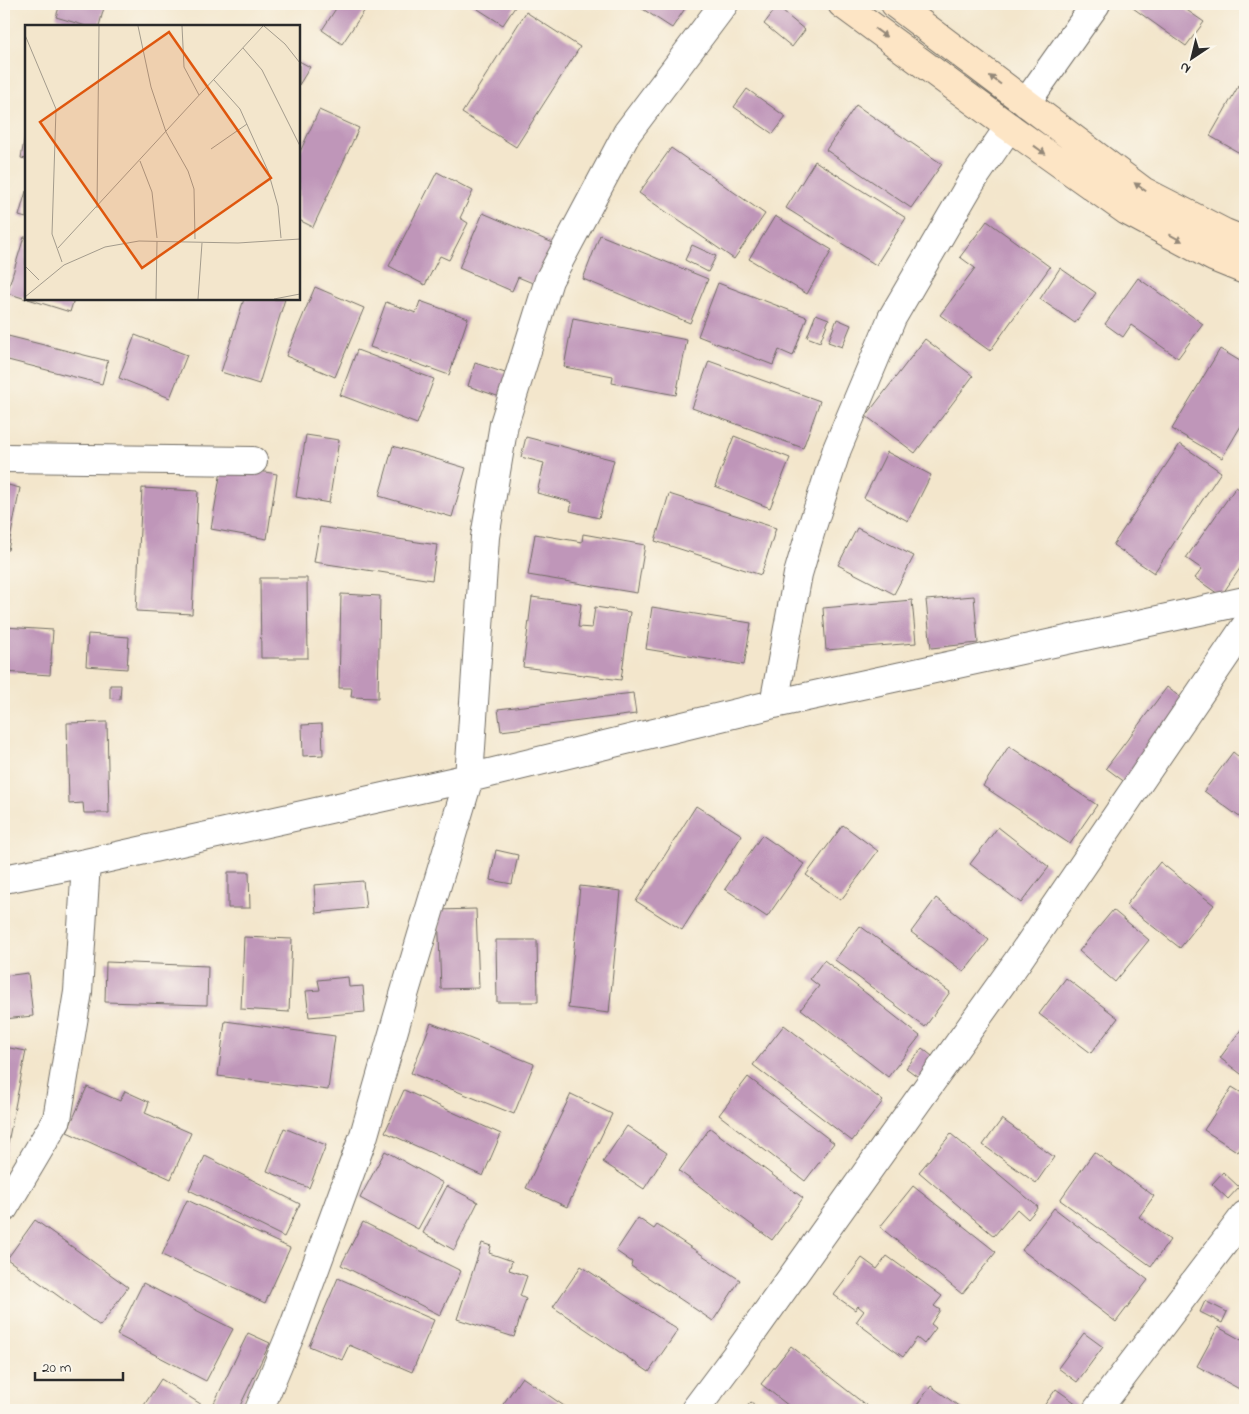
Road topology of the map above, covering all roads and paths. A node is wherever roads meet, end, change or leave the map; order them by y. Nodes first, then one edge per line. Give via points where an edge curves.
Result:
1 (724, 4) edge
2 (842, 4) edge
3 (895, 4) edge
4 (1096, 4) edge
5 (1026, 103) junction
6 (1009, 127) junction
7 (1245, 241) edge
8 (1245, 270) edge
9 (4, 458) edge
10 (253, 461) dead end
11 (1245, 601) edge
12 (1245, 626) edge
13 (774, 704) junction
14 (469, 778) junction
15 (86, 863) junction
16 (4, 879) edge
17 (4, 1208) edge
18 (1245, 1215) edge
19 (259, 1410) edge
20 (695, 1410) edge
21 (1097, 1410) edge

1 - 14 street via 627,133 549,280 504,424 485,537
2 -> 6 main road
5 -> 3 main road
4 - 5 street
7 -> 5 main road via 1143,190
6 -> 8 main road via 1127,212
6 - 13 street via 972,181 892,318 837,449 798,574
9 - 10 street
11 - 13 street
12 - 20 street via 1017,962
13 - 14 street
14 - 15 street
14 - 19 street via 364,1136 294,1326
15 - 16 street
15 - 17 street via 78,992 57,1119
18 - 21 street

